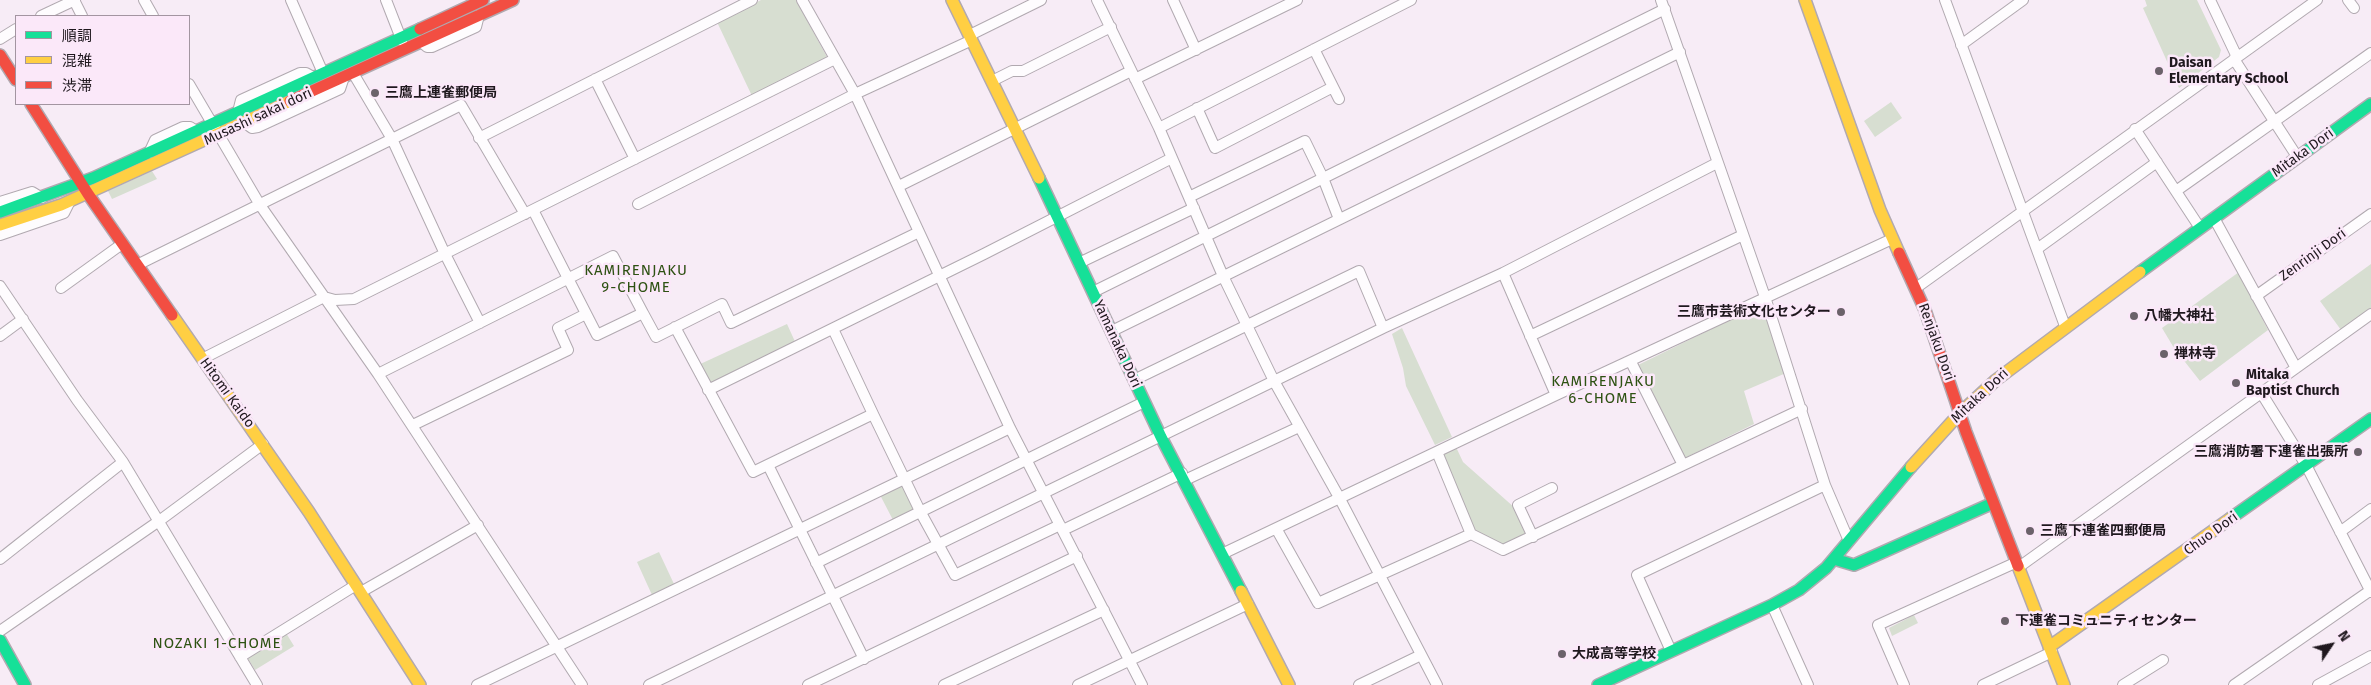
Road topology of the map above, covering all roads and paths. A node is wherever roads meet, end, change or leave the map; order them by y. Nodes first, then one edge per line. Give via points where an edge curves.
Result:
1 (74, 0) edge
2 (144, 0) edge
3 (291, 0) edge
4 (386, 0) edge
5 (483, 0) edge
6 (513, 0) edge
7 (752, 0) edge
8 (952, 0) edge
9 (1041, 0) edge
10 (1097, 0) edge
11 (1173, 0) edge
12 (1297, 0) edge
13 (1411, 0) edge
14 (1945, 0) edge
15 (2023, 0) edge
16 (2210, 0) edge
17 (2317, 0) edge
18 (807, 1) edge
19 (1808, 1) edge
20 (1663, 5) edge
21 (43, 15) edge
22 (82, 15) edge
23 (152, 15) edge
24 (1111, 27) junction
25 (15, 30) edge
26 (401, 37) junction
27 (971, 37) junction
28 (0, 38) edge
29 (1961, 45) junction
30 (405, 49) junction
31 (1314, 49) junction
32 (1196, 50) junction
33 (1680, 52) junction
34 (2371, 53) edge
35 (0, 55) edge
36 (2236, 58) junction
37 (835, 59) junction
38 (318, 75) junction
39 (349, 75) junction
40 (1133, 75) junction
41 (15, 78) edge
42 (595, 79) junction
43 (992, 81) junction
44 (190, 86) edge
45 (1333, 87) junction
46 (855, 94) junction
47 (1339, 99) dead end
48 (2371, 104) edge
49 (32, 105) edge
50 (1198, 108) junction
51 (2275, 122) junction
52 (211, 124) junction
53 (1016, 128) junction
54 (1159, 128) junction
55 (2135, 129) junction
56 (217, 135) junction
57 (479, 138) junction
58 (392, 139) junction
59 (1172, 158) junction
60 (2298, 158) junction
61 (636, 159) junction
62 (2157, 162) junction
63 (1717, 163) junction
64 (1323, 178) junction
65 (81, 183) junction
66 (899, 186) junction
67 (2176, 191) junction
68 (88, 194) junction
69 (1189, 197) junction
70 (42, 198) junction
71 (70, 201) junction
72 (0, 202) edge
73 (638, 204) dead end
74 (260, 205) junction
75 (1194, 208) junction
76 (2022, 210) junction
77 (0, 212) edge
78 (529, 212) junction
79 (2371, 214) edge
80 (1057, 216) junction
81 (2214, 218) junction
82 (1339, 219) junction
83 (0, 225) edge
84 (2200, 228) junction
85 (920, 232) junction
86 (0, 235) edge
87 (1743, 235) junction
88 (1206, 236) junction
89 (1892, 239) junction
90 (122, 244) junction
91 (2037, 248) junction
92 (445, 254) junction
93 (1079, 264) junction
94 (137, 265) junction
95 (1503, 273) junction
96 (940, 275) junction
97 (1223, 276) junction
98 (568, 278) junction
99 (0, 286) edge
100 (61, 288) dead end
101 (1916, 288) junction
102 (1093, 292) junction
103 (2256, 296) junction
104 (324, 297) junction
105 (1766, 297) junction
106 (335, 300) junction
107 (643, 313) junction
108 (335, 314) junction
109 (586, 314) junction
110 (2371, 314) edge
111 (23, 319) junction
112 (480, 323) junction
113 (1247, 326) junction
114 (2065, 326) junction
115 (675, 327) junction
116 (833, 328) junction
117 (1383, 328) junction
118 (1112, 331) junction
119 (0, 336) edge
120 (1530, 336) junction
121 (202, 359) junction
122 (1631, 362) junction
123 (2296, 368) junction
124 (378, 374) junction
125 (1134, 380) junction
126 (1274, 381) junction
127 (708, 390) junction
128 (2262, 394) junction
129 (1556, 395) junction
130 (1144, 402) junction
131 (1802, 409) junction
132 (1960, 413) junction
133 (873, 414) junction
134 (2371, 419) edge
135 (413, 426) junction
136 (1299, 427) junction
137 (1010, 428) junction
138 (1161, 436) junction
139 (263, 444) junction
140 (1437, 452) junction
141 (1027, 461) junction
142 (123, 462) junction
143 (768, 465) junction
144 (1683, 465) junction
145 (2306, 465) junction
146 (1183, 476) junction
147 (904, 479) junction
148 (1825, 485) junction
149 (1552, 488) dead end
150 (1044, 494) junction
151 (1340, 499) junction
152 (1993, 502) junction
153 (2371, 510) edge
154 (921, 513) junction
155 (159, 521) junction
156 (478, 525) junction
157 (1062, 527) junction
158 (799, 530) junction
159 (1277, 530) junction
160 (2340, 532) junction
161 (1472, 534) junction
162 (1533, 536) junction
163 (1849, 541) junction
164 (939, 545) junction
165 (1222, 554) junction
166 (1077, 556) junction
167 (0, 559) edge
168 (1834, 560) junction
169 (816, 563) junction
170 (2018, 565) junction
171 (1381, 576) junction
172 (358, 588) junction
173 (2371, 591) edge
174 (832, 596) junction
175 (1248, 604) junction
176 (1772, 605) junction
177 (1104, 610) junction
178 (0, 631) edge
179 (0, 640) edge
180 (556, 647) junction
181 (2050, 649) junction
182 (1671, 651) junction
183 (1421, 655) junction
184 (2371, 656) edge
185 (240, 657) junction
186 (864, 658) junction
187 (2163, 660) dead end
188 (1129, 661) junction
189 (0, 662) edge
190 (12, 685) edge
191 (25, 685) edge
192 (258, 685) edge
193 (420, 685) edge
194 (477, 685) edge
195 (582, 685) edge
196 (648, 685) edge
197 (808, 685) edge
198 (944, 685) edge
199 (1078, 685) edge
200 (1142, 685) edge
201 (1289, 685) edge
202 (1359, 685) edge
203 (1437, 685) edge
204 (1598, 685) edge
205 (1808, 685) edge
206 (1904, 685) edge
207 (1983, 685) edge
208 (2064, 685) edge
209 (2123, 685) edge
210 (2234, 685) edge
211 (2318, 685) edge

1 - 21 street
1 - 22 street
2 - 23 street
3 - 38 street
4 - 26 street
5 - 26 main road, Musashi sakai dori
6 - 30 main road, Musashi sakai dori
7 - 42 street
8 - 27 main road, Yamanaka Dori
9 - 27 street
10 - 24 street
11 - 32 street
12 - 32 street
13 - 31 street
14 - 29 street
15 - 29 street
16 - 36 street
17 - 36 street
18 - 37 street
19 - 89 main road, Renjaku Dori via 1863,166
20 - 33 street
20 - 64 street
24 - 40 street
24 - 43 street via 1023,71 1012,71
25 - 28 street
26 - 30 street
26 - 38 main road, Musashi sakai dori
27 - 43 main road, Yamanaka Dori
27 - 46 street
29 - 76 street
30 - 39 main road, Musashi sakai dori
31 - 45 street
31 - 50 street
32 - 40 street
33 - 63 street
33 - 82 street
34 - 51 street
35 - 41 main road
36 - 51 street
36 - 55 street
37 - 46 street
37 - 61 street
38 - 52 main road, Musashi sakai dori
39 - 56 main road, Musashi sakai dori
39 - 58 street
40 - 53 street
40 - 54 street
42 - 57 street
42 - 61 street
43 - 53 main road, Yamanaka Dori
44 - 52 street
45 - 47 street
45 - 50 street via 1215,148
46 - 66 street
46 - 73 street
48 - 60 main road, Mitaka Dori
49 - 65 main road, Hitomi Kaido
50 - 54 street
51 - 60 street
51 - 67 street
52 - 56 street
52 - 65 main road, Musashi sakai dori
53 - 66 street
53 - 80 main road, Yamanaka Dori
54 - 59 street
55 - 62 street
55 - 76 street
56 - 68 main road, Musashi sakai dori
56 - 74 street
57 - 58 street via 461,105
57 - 78 street
58 - 74 street
58 - 92 street
59 - 69 street
59 - 80 street
60 - 81 main road, Mitaka Dori
61 - 78 street
62 - 67 street
62 - 91 street
63 - 87 street
63 - 95 street
64 - 69 street via 1305,141
64 - 82 street
64 - 88 street
65 - 68 main road, Hitomi Kaido
65 - 70 main road, Musashi sakai dori
66 - 85 street
67 - 84 street
68 - 71 main road, Musashi sakai dori
68 - 90 main road, Hitomi Kaido
69 - 75 street
70 - 72 street via 32,192
70 - 77 main road, Musashi sakai dori
71 - 83 main road, Musashi sakai dori
71 - 86 street via 64,213
74 - 94 street
74 - 104 street
75 - 88 street
75 - 93 street
76 - 91 street
76 - 101 street
78 - 92 street
78 - 98 street
79 - 103 street, Zenrinji Dori
80 - 93 main road, Yamanaka Dori
80 - 96 street
81 - 84 main road, Mitaka Dori
81 - 103 street
82 - 97 street
84 - 114 main road, Mitaka Dori
85 - 96 street
85 - 115 street via 732,323 722,304
87 - 105 street
87 - 120 street
88 - 97 street
88 - 102 street
89 - 101 main road, Renjaku Dori
89 - 105 street
90 - 94 main road, Hitomi Kaido
90 - 100 street
91 - 114 street
92 - 106 street via 354,299
92 - 112 street
93 - 102 main road, Yamanaka Dori
94 - 121 main road, Hitomi Kaido
95 - 117 street
95 - 120 street
96 - 116 street
96 - 137 street
97 - 113 street
97 - 118 street
98 - 107 street via 613,256
98 - 109 street
98 - 112 street
99 - 111 street
101 - 132 main road, Renjaku Dori
102 - 118 main road, Yamanaka Dori
103 - 123 street
104 - 106 street
104 - 108 street
104 - 121 street
105 - 122 street
105 - 131 street
106 - 108 street
107 - 109 street via 597,335
107 - 115 street via 656,336
108 - 124 street
109 - 135 street via 558,328 568,350
110 - 123 street
111 - 119 street
111 - 142 street
112 - 124 street
113 - 117 street via 1359,271
113 - 125 street
113 - 126 street
114 - 132 main road, Mitaka Dori via 2017,362
115 - 127 street
116 - 127 street
116 - 133 street
117 - 126 street
118 - 125 main road, Yamanaka Dori
120 - 129 street
121 - 139 main road, Hitomi Kaido
122 - 129 street
122 - 144 street
123 - 128 street
124 - 135 street
125 - 130 main road, Yamanaka Dori
126 - 136 street
126 - 138 street
127 - 143 street via 753,472
128 - 145 street
128 - 170 street
129 - 140 street
130 - 138 main road, Yamanaka Dori
130 - 141 street
131 - 144 street
131 - 148 street
132 - 152 main road, Renjaku Dori
132 - 163 main road, Mitaka Dori
133 - 143 street
133 - 147 street
134 - 145 main road, Chuo Dori
135 - 156 street
136 - 146 street
136 - 151 street
137 - 141 street
137 - 147 street
138 - 146 main road, Yamanaka Dori
138 - 150 street
139 - 155 street
139 - 172 main road, Hitomi Kaido
140 - 151 street
140 - 161 street
141 - 150 street
141 - 154 street
142 - 155 street
142 - 167 street
143 - 158 street
144 - 162 street
145 - 160 street
145 - 181 main road, Chuo Dori
146 - 157 street
146 - 165 main road, Yamanaka Dori
147 - 154 street
147 - 158 street
148 - 163 street
148 - 182 street via 1637,575
149 - 162 street via 1518,505
150 - 157 street
150 - 164 street
151 - 159 street
151 - 171 street
152 - 168 main road via 1854,565
152 - 170 main road, Renjaku Dori
153 - 160 street
154 - 164 street
154 - 169 street
155 - 178 street
155 - 185 street
156 - 172 street
156 - 180 street
157 - 164 street via 955,575
157 - 166 street
158 - 169 street
158 - 180 street
159 - 165 street
159 - 171 street via 1318,603
160 - 173 street
161 - 162 street via 1503,550
161 - 171 street
163 - 168 main road, Mitaka Dori
164 - 174 street
165 - 175 main road, Yamanaka Dori
166 - 177 street
166 - 186 street
168 - 176 main road, Mitaka Dori via 1799,590
169 - 174 street
170 - 181 main road, Renjaku Dori
170 - 206 street via 1878,625
171 - 183 street
172 - 185 street
172 - 193 main road, Hitomi Kaido
173 - 210 street
174 - 186 street
174 - 196 street
175 - 188 street
175 - 201 main road, Yamanaka Dori
176 - 182 main road, Mitaka Dori
176 - 205 street
177 - 188 street
177 - 198 street
179 - 191 main road
180 - 194 street
180 - 195 street
181 - 207 street
181 - 208 main road, Renjaku Dori
182 - 204 main road, Mitaka Dori
183 - 202 street
183 - 203 street
184 - 211 street
185 - 192 street
186 - 197 street
187 - 209 street
188 - 199 street
188 - 200 street
189 - 190 main road

